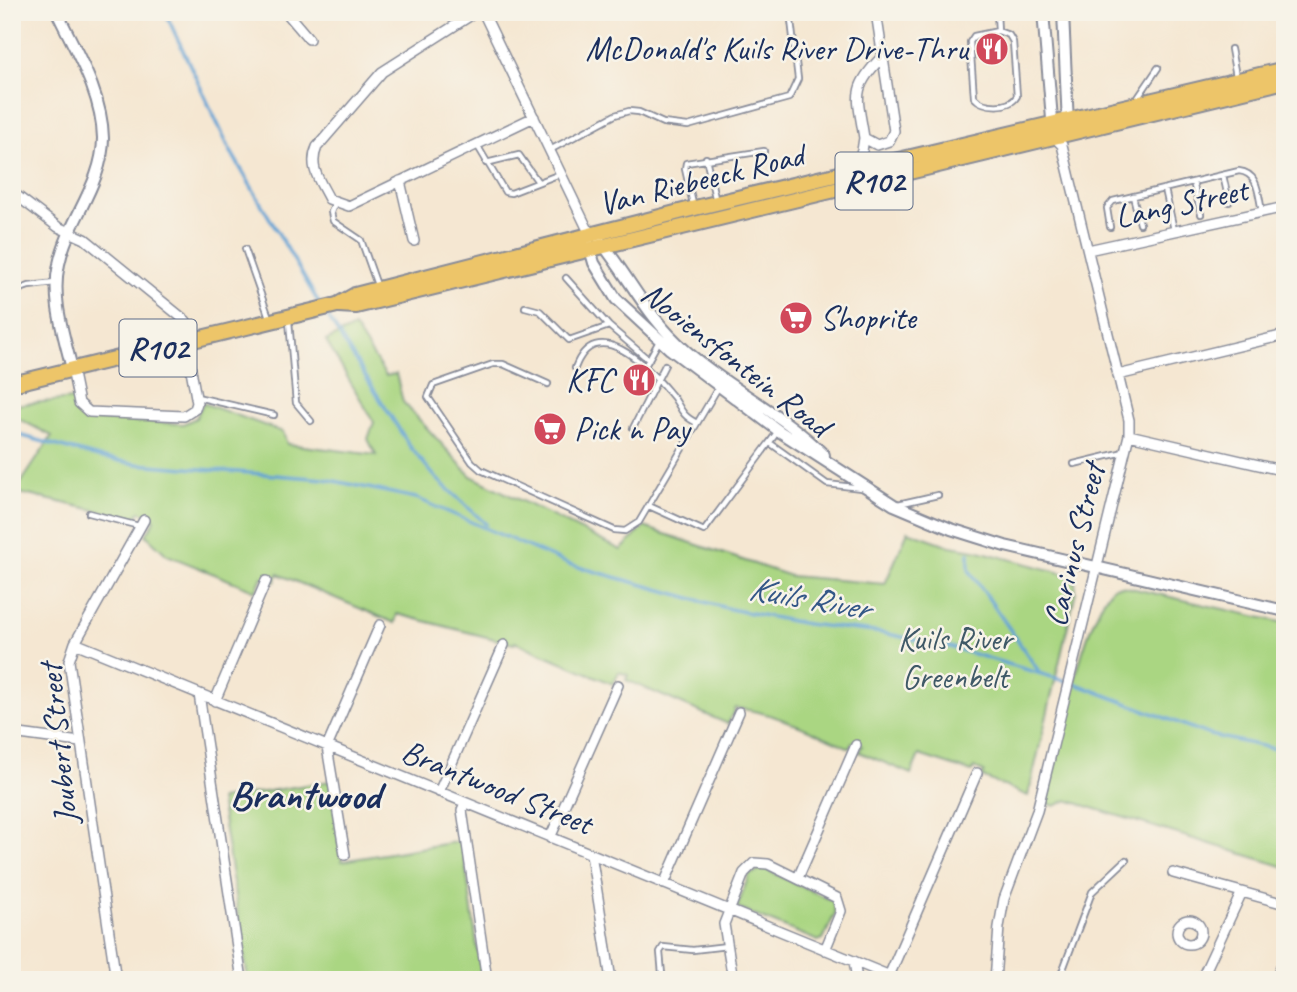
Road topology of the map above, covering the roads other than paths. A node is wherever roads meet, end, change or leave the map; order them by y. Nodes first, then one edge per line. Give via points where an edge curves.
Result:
1 (57, 12) edge
2 (286, 12) edge
3 (476, 12) edge
4 (483, 12) edge
5 (790, 12) edge
6 (876, 12) edge
7 (997, 12) edge
8 (1043, 12) edge
9 (1063, 12) edge
10 (998, 31) junction
11 (309, 39) dead end
12 (1231, 50) dead end
13 (881, 58) junction
14 (1158, 68) dead end
15 (1285, 69) edge
16 (1285, 81) edge
17 (1238, 85) junction
18 (1135, 103) junction
19 (534, 117) junction
20 (1069, 118) junction
21 (1052, 122) junction
22 (864, 138) junction
23 (1061, 139) junction
24 (477, 145) junction
25 (550, 150) junction
26 (764, 150) dead end
27 (706, 158) junction
28 (486, 163) junction
29 (852, 171) junction
30 (561, 173) junction
31 (1223, 175) junction
32 (400, 181) junction
33 (538, 182) junction
34 (1193, 182) junction
35 (1165, 189) junction
36 (12, 192) edge
37 (1133, 196) junction
38 (1229, 202) dead end
39 (335, 203) junction
40 (716, 203) junction
41 (1285, 207) edge
42 (695, 208) junction
43 (1263, 212) junction
44 (1201, 214) dead end
45 (1140, 224) dead end
46 (1110, 227) dead end
47 (1174, 231) junction
48 (70, 232) junction
49 (592, 239) junction
50 (414, 241) dead end
51 (245, 249) dead end
52 (1088, 250) junction
53 (566, 278) dead end
54 (56, 283) junction
55 (378, 290) junction
56 (12, 292) edge
57 (337, 304) junction
58 (525, 307) dead end
59 (288, 316) junction
60 (186, 321) dead end
61 (270, 321) junction
62 (609, 327) junction
63 (1285, 335) edge
64 (660, 340) junction
65 (186, 342) junction
66 (649, 360) junction
67 (665, 365) dead end
68 (575, 368) dead end
69 (644, 368) junction
70 (72, 369) junction
71 (1118, 375) junction
72 (658, 379) junction
73 (721, 383) junction
74 (12, 384) edge
75 (548, 384) dead end
76 (197, 396) junction
77 (274, 415) dead end
78 (311, 421) dead end
79 (697, 423) junction
80 (633, 428) dead end
81 (779, 431) junction
82 (1129, 435) junction
83 (770, 443) junction
84 (1125, 452) junction
85 (1074, 464) dead end
86 (835, 466) junction
87 (1285, 471) edge
88 (867, 489) junction
89 (938, 495) dead end
90 (894, 505) junction
91 (649, 506) junction
92 (89, 513) dead end
93 (142, 523) joint
94 (1095, 569) junction
95 (266, 581) dead end
96 (1285, 611) edge
97 (380, 625) dead end
98 (75, 643) junction
99 (504, 645) dead end
100 (618, 685) dead end
101 (199, 694) junction
102 (215, 701) junction
103 (739, 712) dead end
104 (12, 733) edge
105 (80, 743) junction
106 (856, 745) dead end
107 (327, 747) junction
108 (977, 774) dead end
109 (439, 792) junction
110 (465, 803) junction
111 (550, 838) junction
112 (591, 854) junction
113 (345, 855) dead end
114 (1126, 860) dead end
115 (1173, 873) dead end
116 (798, 878) junction
117 (664, 884) junction
118 (1241, 894) junction
119 (1285, 904) edge
120 (728, 910) junction
121 (1200, 937) dead end
122 (728, 946) junction
123 (1217, 946) junction
124 (825, 950) junction
125 (997, 956) junction
126 (1285, 958) edge
127 (854, 961) junction
128 (662, 974) dead end
129 (889, 975) junction
130 (116, 980) edge
131 (242, 980) edge
132 (487, 980) edge
133 (611, 980) edge
134 (733, 980) edge
135 (857, 980) edge
136 (900, 980) edge
137 (990, 980) edge
138 (995, 980) edge
139 (1059, 980) edge
140 (1201, 980) edge
141 (1275, 980) edge

1 - 48 street via 92,86 103,137 99,168
2 - 11 street
3 - 39 street via 382,72 317,147 313,169
4 - 19 street
5 - 25 lane via 798,79 789,98 688,126 629,111
6 - 13 street
7 - 10 lane
8 - 21 street
9 - 20 street
10 - 10 lane via 1013,42 1017,96 1010,103 988,105 974,97 970,42 974,36
12 - 17 lane
13 - 22 street via 859,85
13 - 22 street via 894,131 885,144 871,144
14 - 18 lane
15 - 17 main road, Van Riebeeck Road / R102
16 - 17 main road, Van Riebeeck Road / R102
17 - 18 main road, Van Riebeeck Road / R102
17 - 23 main road, Van Riebeeck Road / R102
18 - 20 main road, Van Riebeeck Road / R102
19 - 24 street
19 - 25 street
20 - 21 main road, Van Riebeeck Road / R102
20 - 23 street
21 - 23 street
21 - 29 main road, Van Riebeeck Road / R102
22 - 29 street
23 - 49 main road, Van Riebeeck Road / R102
23 - 52 street, Carinus Street
24 - 28 lane
24 - 32 street
25 - 30 street
26 - 27 lane
27 - 40 lane
27 - 42 lane via 684,166
28 - 33 lane via 519,155
28 - 33 lane via 505,192
29 - 40 main road, Van Riebeeck Road / R102
30 - 33 lane
30 - 49 street
31 - 34 lane
31 - 38 lane
31 - 43 lane via 1239,171 1251,175
32 - 39 street via 349,206
32 - 50 street
34 - 35 lane
34 - 44 lane
35 - 37 lane
35 - 47 lane
36 - 48 street
37 - 45 lane
37 - 46 lane via 1109,204
39 - 55 lane via 333,221 361,240
40 - 42 main road, Van Riebeeck Road / R102
41 - 43 street, Lang Street
42 - 49 main road, Van Riebeeck Road / R102
43 - 47 street, Lang Street
47 - 52 street, Lang Street
48 - 54 street
48 - 60 street via 85,239
49 - 55 main road, Van Riebeeck Road / R102
49 - 57 main road, Van Riebeeck Road / R102 via 356,306
49 - 64 street, Nooiensfontein Road via 601,277 616,299
49 - 73 street, Nooiensfontein Road via 652,317
51 - 61 lane
52 - 71 street, Carinus Street
53 - 62 lane
54 - 56 lane
54 - 70 street
55 - 57 main road, Van Riebeeck Road / R102
57 - 59 main road, Van Riebeeck Road / R102
58 - 62 lane via 540,311 569,340
59 - 61 main road, Van Riebeeck Road / R102
59 - 78 lane via 296,403
61 - 65 main road, Van Riebeeck Road / R102
62 - 66 lane
63 - 71 street
64 - 66 lane
64 - 73 street, Nooiensfontein Road
65 - 70 main road, Van Riebeeck Road / R102
65 - 76 street
66 - 69 lane
67 - 72 lane
68 - 69 lane via 584,350 604,342 614,344
69 - 72 lane
70 - 74 main road, Van Riebeeck Road / R102
70 - 76 street via 79,403 89,412 184,416 195,409
71 - 82 street, Carinus Street
72 - 79 lane via 682,414
72 - 80 lane
73 - 79 lane
73 - 81 street, Nooiensfontein Road
73 - 86 street, Nooiensfontein Road via 783,421
75 - 91 lane via 493,364 433,386 428,397 481,470 614,530 633,528
76 - 77 lane
79 - 91 lane
81 - 83 lane
81 - 86 street, Nooiensfontein Road
82 - 84 street, Carinus Street
82 - 87 street
83 - 88 lane via 827,484
83 - 91 lane via 704,531
84 - 85 lane
84 - 94 street, Carinus Street
86 - 88 street, Nooiensfontein Road
88 - 90 street, Nooiensfontein Road
89 - 90 lane
90 - 94 street, Nooiensfontein Road via 951,529
92 - 93 lane
93 - 98 street, Joubert Street
94 - 96 street, Nooiensfontein Road
94 - 125 street, Carinus Street via 1030,833 1003,906
95 - 102 street
97 - 107 street
98 - 101 street, Brantwood Street
98 - 105 street, Joubert Street via 69,661
99 - 109 street
100 - 111 street
101 - 102 street, Brantwood Street
101 - 131 street
102 - 107 street, Brantwood Street
103 - 117 street
104 - 105 street
105 - 130 street, Joubert Street
106 - 116 street
107 - 109 street, Brantwood Street
107 - 113 street
108 - 129 street
109 - 110 street, Brantwood Street
110 - 111 street, Brantwood Street
110 - 132 street via 462,810
111 - 112 street, Brantwood Street
112 - 117 street, Brantwood Street
112 - 133 street
114 - 139 lane via 1092,892
115 - 118 street
116 - 120 street via 754,863 744,873
116 - 124 street via 839,901 840,916
117 - 120 street, Brantwood Street
118 - 119 street
118 - 123 street
120 - 122 street via 724,924
120 - 124 street, Brantwood Street
121 - 123 street
122 - 128 lane via 663,947
122 - 134 street
123 - 140 street
124 - 127 street, Brantwood Street
125 - 137 street, Carinus Street
125 - 138 street, Carinus Street
126 - 141 street
127 - 129 street, Brantwood Street
127 - 135 street
129 - 136 street, Brantwood Street

